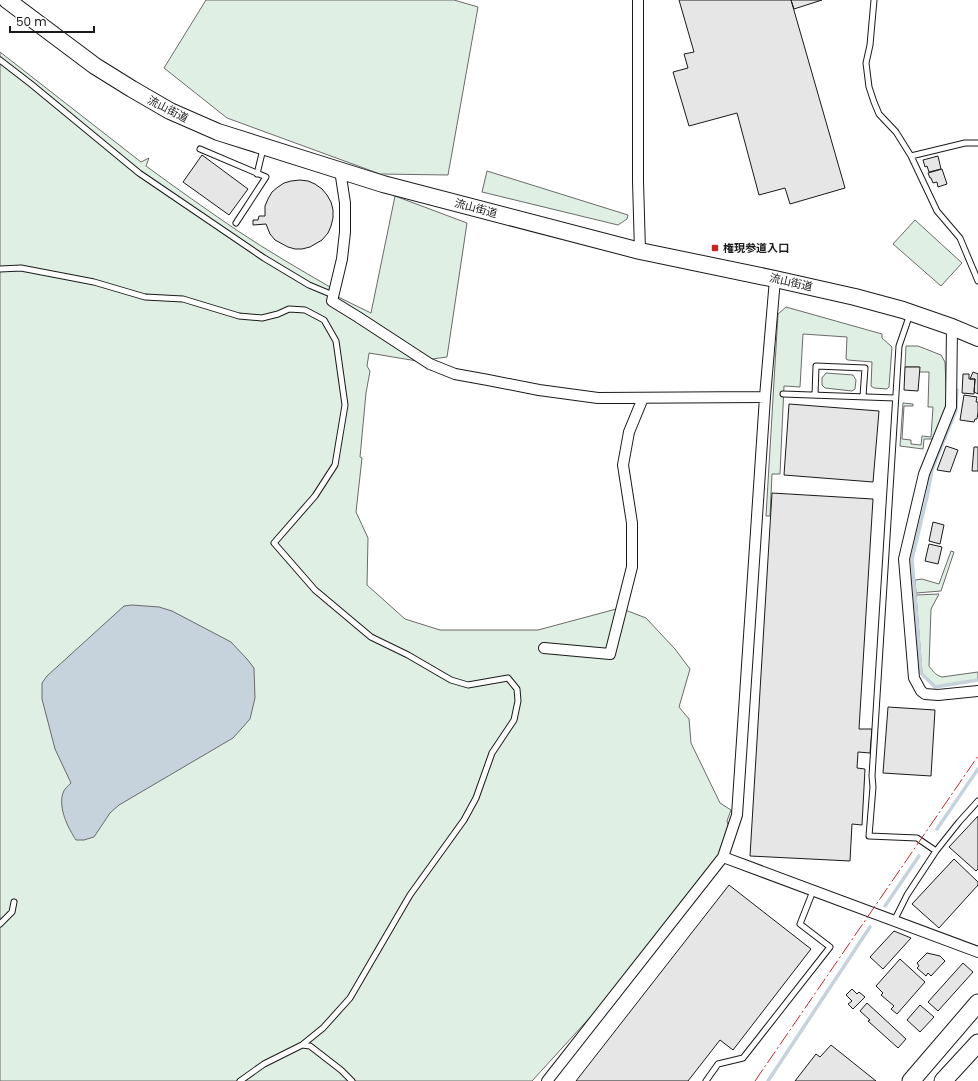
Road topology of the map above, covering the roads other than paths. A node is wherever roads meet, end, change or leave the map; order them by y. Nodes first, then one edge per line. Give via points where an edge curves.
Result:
1 (7, 0) edge
2 (638, 0) edge
3 (874, 0) edge
4 (0, 60) edge
5 (978, 143) edge
6 (264, 147) junction
7 (200, 149) dead end
8 (911, 156) junction
9 (340, 170) junction
10 (258, 174) junction
11 (236, 223) dead end
12 (640, 251) junction
13 (0, 269) edge
14 (776, 278) junction
15 (978, 281) edge
16 (334, 296) junction
17 (910, 313) junction
18 (952, 327) junction
19 (978, 338) edge
20 (783, 394) dead end
21 (815, 395) junction
22 (765, 396) junction
23 (863, 396) junction
24 (643, 398) junction
25 (895, 398) junction
26 (544, 648) dead end
27 (978, 690) edge
28 (978, 801) edge
29 (936, 851) junction
30 (723, 857) junction
31 (813, 890) junction
32 (14, 902) dead end
33 (894, 921) junction
34 (0, 924) edge
35 (978, 952) edge
36 (978, 1003) edge
37 (978, 1021) edge
38 (978, 1043) edge
39 (302, 1044) junction
40 (978, 1054) edge
41 (240, 1081) edge
42 (352, 1081) edge
43 (547, 1081) edge
44 (706, 1081) edge
45 (911, 1081) edge
46 (923, 1081) edge
47 (943, 1081) edge
48 (947, 1081) edge

1 - 6 main road, 流山街道 via 95,66 157,104 218,132
2 - 12 street
3 - 8 lane via 866,63 869,88 879,114 896,132
4 - 16 lane via 139,173 264,258 309,285
5 - 8 lane via 965,143
6 - 9 main road, 流山街道
6 - 10 lane
7 - 10 lane
8 - 15 lane via 937,211 960,238
9 - 12 main road, 流山街道 via 383,184
9 - 16 street via 345,203 345,232
10 - 11 lane via 266,177
12 - 14 main road, 流山街道
13 - 39 lane via 21,268 94,282 145,298 183,299 239,316 262,318 289,309 305,310 324,320 336,341 345,405 335,464 315,496 274,543 315,590 370,637 451,680 468,685 508,678 517,689 518,701 514,720 492,753 476,798 464,820 410,895 350,998 323,1028
14 - 17 main road, 流山街道
14 - 22 street
16 - 24 street via 332,301 430,364 455,374 598,398
17 - 18 main road, 流山街道
17 - 25 lane via 899,346
18 - 19 main road, 流山街道
18 - 27 street via 951,407 924,474 904,559 914,678 925,694
20 - 21 lane
21 - 23 lane
21 - 23 lane via 816,366 865,368
22 - 24 street
22 - 30 street via 737,815
23 - 25 lane
24 - 26 street via 628,432 623,465 632,523 632,567 610,654
25 - 29 lane via 869,836 917,838
28 - 29 lane
29 - 33 lane
30 - 31 street
30 - 43 street
31 - 33 street
31 - 44 lane via 800,924 830,947 743,1058 718,1064
32 - 34 lane via 12,912
33 - 35 street
36 - 45 highway
37 - 46 highway
38 - 47 highway
39 - 41 lane via 264,1064
39 - 42 lane via 310,1046
40 - 48 highway

